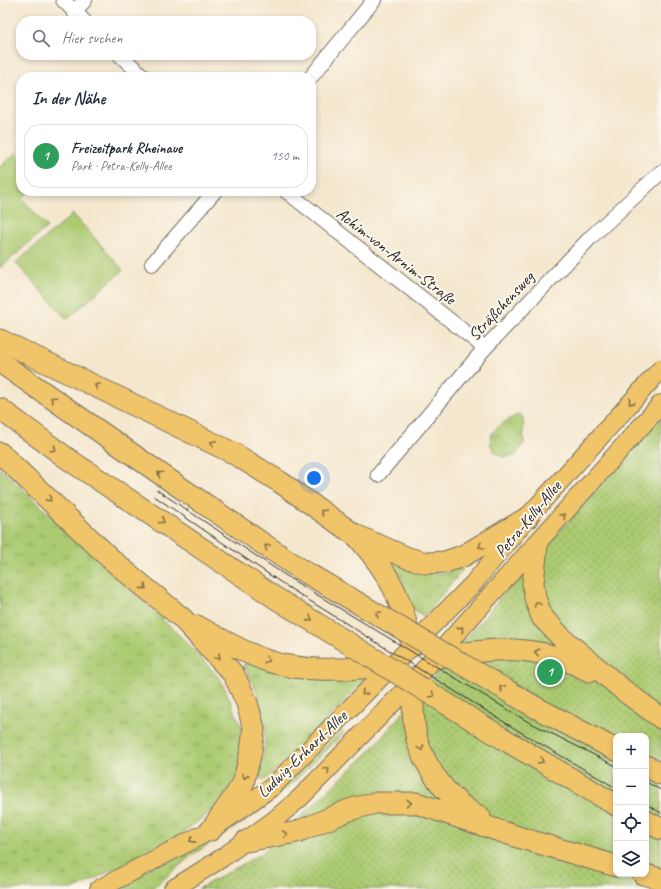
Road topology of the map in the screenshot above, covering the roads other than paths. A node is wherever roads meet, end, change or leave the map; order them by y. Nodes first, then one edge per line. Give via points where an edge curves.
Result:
1 (63, 0) edge
2 (85, 0) edge
3 (374, 0) edge
4 (79, 16) edge
5 (125, 60) edge
6 (139, 72) edge
7 (314, 72) edge
8 (661, 172) edge
9 (211, 196) edge
10 (292, 196) edge
11 (152, 264) dead end
12 (0, 340) edge
13 (485, 348) junction
14 (0, 362) edge
15 (661, 369) edge
16 (661, 404) edge
17 (0, 409) edge
18 (0, 453) edge
19 (378, 475) dead end
20 (526, 518) junction
21 (355, 535) junction
22 (537, 545) junction
23 (182, 618) junction
24 (434, 658) junction
25 (412, 664) junction
26 (392, 666) junction
27 (623, 690) junction
28 (661, 718) edge
29 (613, 748) edge
30 (649, 768) edge
31 (661, 774) edge
32 (613, 803) edge
33 (649, 823) edge
34 (661, 829) edge
35 (211, 830) junction
36 (518, 837) junction
37 (246, 841) junction
38 (613, 865) edge
39 (649, 876) edge
40 (661, 880) edge
41 (99, 889) edge
42 (173, 889) edge

1 - 4 street
2 - 4 street
3 - 7 street
5 - 6 street
8 - 13 street, Sträßchensweg via 592,236
9 - 11 street
10 - 13 street, Achim-von-Arnim-Straße
21 -> 12 highway via 280,482 233,453
13 - 19 street, Sträßchensweg
29 -> 14 highway, bridge via 535,707 300,568
15 -> 20 main road, Petra-Kelly-Allee
22 -> 16 main road, Petra-Kelly-Allee
17 -> 32 highway, bridge via 68,459 277,598 507,741
18 -> 23 highway via 113,561
20 -> 21 highway via 463,556 446,562 408,558
20 - 25 main road, Petra-Kelly-Allee
21 - 25 highway via 380,563 396,592 405,615
24 -> 22 main road, Petra-Kelly-Allee
27 -> 22 highway via 562,638 542,617 533,583
23 -> 26 highway via 235,647 266,660 293,667 341,670
23 -> 35 highway via 234,675 247,703 254,729 243,784
24 - 25 main road, Ludwig-Erhard-Allee
27 -> 24 highway via 562,658 531,650 482,650
25 - 26 main road, Petra-Kelly-Allee
25 -> 36 highway via 414,718 419,746 433,774 445,790 468,811
37 -> 25 main road, Ludwig-Erhard-Allee via 300,798
26 -> 35 main road, Ludwig-Erhard-Allee via 272,787
27 - 28 highway
30 - 31 highway
33 - 34 highway
35 -> 41 main road, Ludwig-Erhard-Allee
37 -> 36 highway via 297,832 349,810 375,803 394,802 416,803
36 - 38 highway
37 - 42 main road, Ludwig-Erhard-Allee
39 - 40 highway

